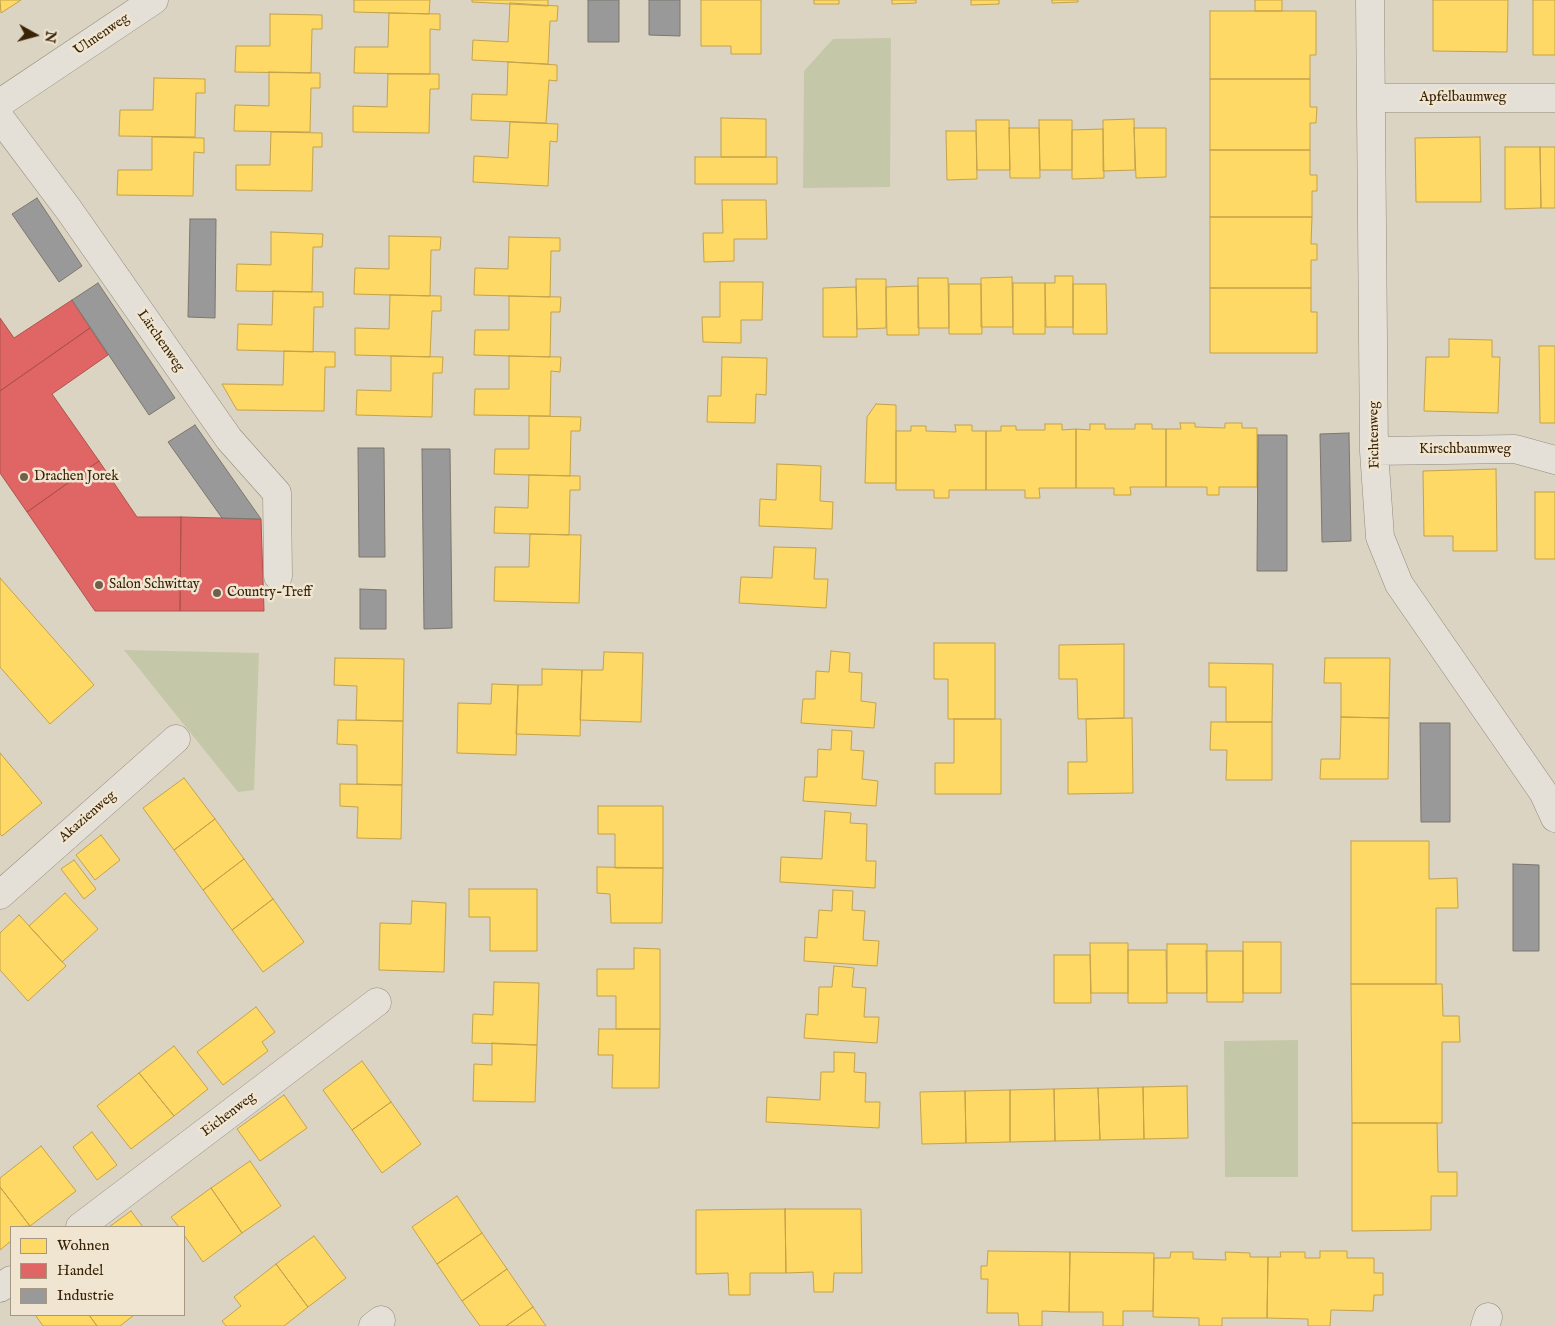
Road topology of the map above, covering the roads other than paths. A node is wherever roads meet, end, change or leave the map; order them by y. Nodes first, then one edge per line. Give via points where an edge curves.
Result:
1 (154, 0) edge
2 (1370, 0) edge
3 (1371, 98) junction
4 (1555, 98) edge
5 (0, 103) edge
6 (0, 118) edge
7 (1374, 451) junction
8 (1555, 460) edge
9 (278, 576) dead end
10 (176, 739) dead end
11 (1555, 818) edge
12 (0, 895) edge
13 (377, 1002) dead end
14 (81, 1226) edge

1 - 5 street, Ulmenweg
2 - 3 street, Fichtenweg
3 - 4 street, Apfelbaumweg
3 - 7 street, Fichtenweg
6 - 9 street, Lärchenweg via 229,439 277,493
7 - 8 street, Kirschbaumweg via 1515,449
7 - 11 street, Fichtenweg via 1380,537 1399,584 1543,792
10 - 12 street, Akazienweg
13 - 14 street, Eichenweg

